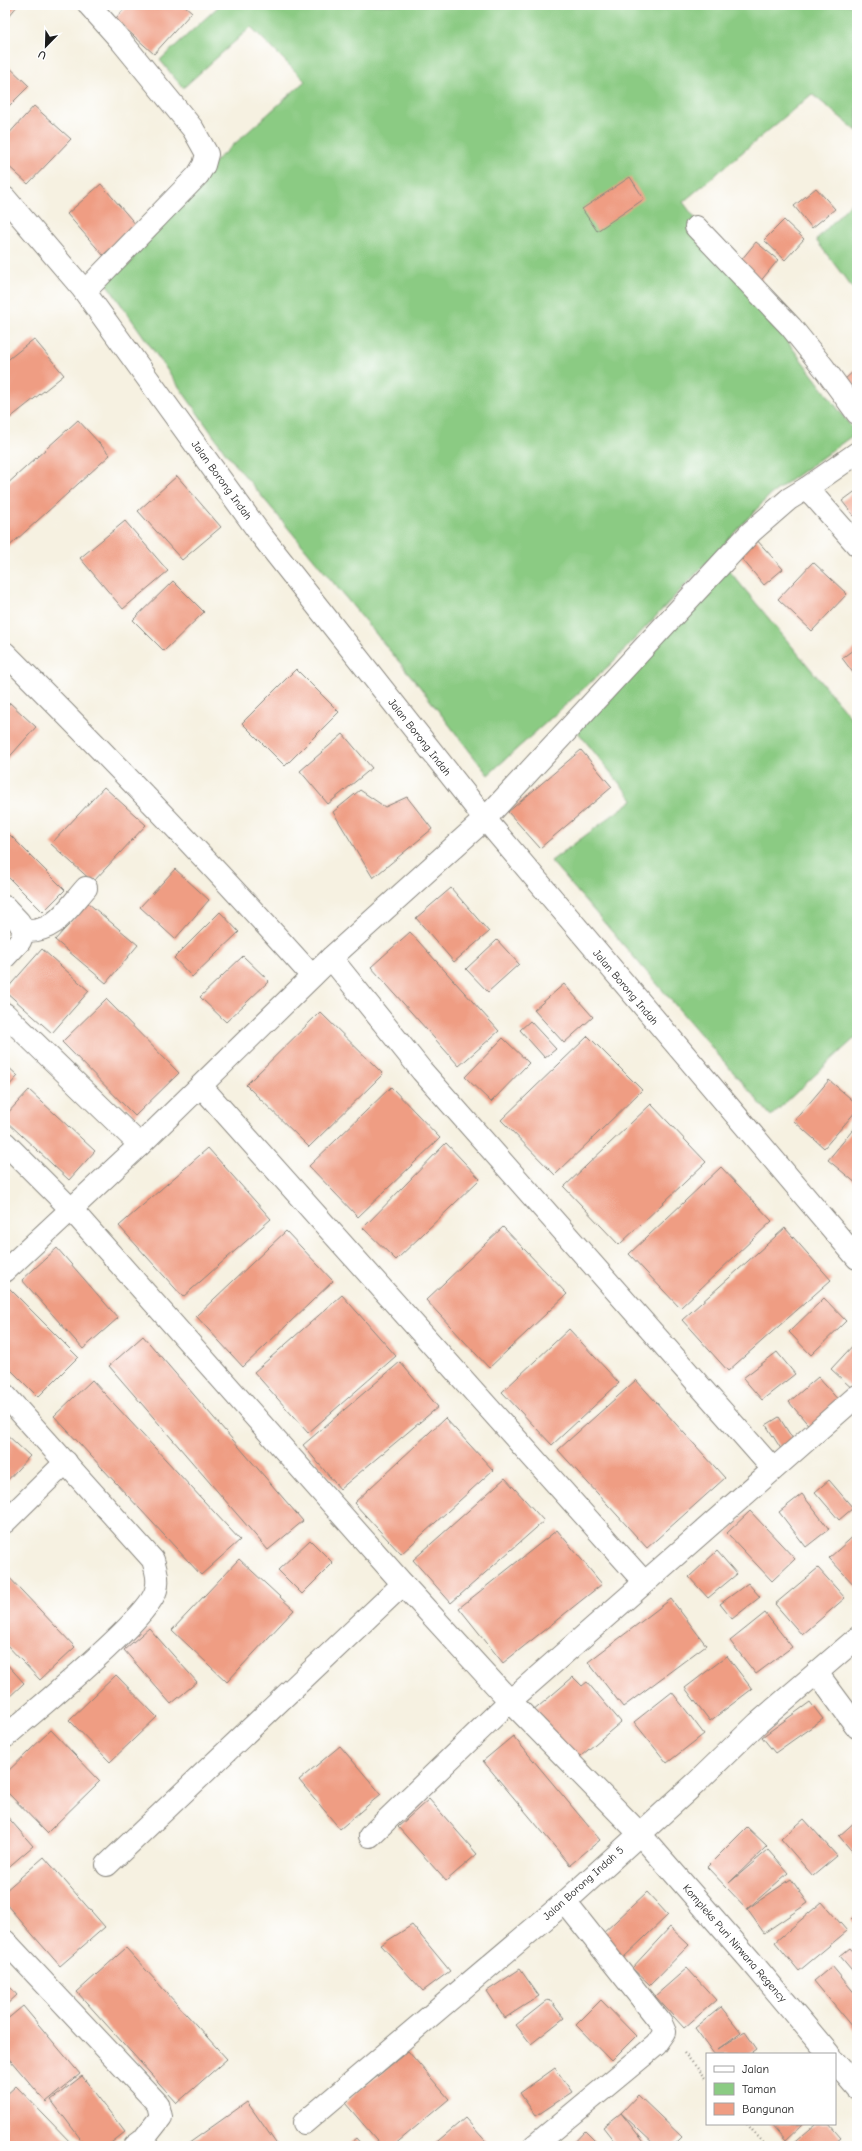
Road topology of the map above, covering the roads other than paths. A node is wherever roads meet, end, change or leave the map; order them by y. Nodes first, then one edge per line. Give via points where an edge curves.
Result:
1 (89, 5) edge
2 (5, 198) edge
3 (696, 227) dead end
4 (85, 291) junction
5 (857, 413) edge
6 (857, 453) edge
7 (807, 488) junction
8 (857, 545) edge
9 (5, 653) edge
10 (485, 820) junction
11 (86, 888) dead end
12 (5, 907) edge
13 (24, 931) junction
14 (5, 957) edge
15 (331, 958) junction
16 (312, 976) junction
17 (5, 1014) edge
18 (201, 1086) junction
19 (5, 1143) edge
20 (140, 1145) junction
21 (71, 1209) junction
22 (856, 1256) edge
23 (5, 1271) edge
24 (5, 1395) edge
25 (857, 1396) edge
26 (66, 1462) junction
27 (773, 1468) junction
28 (5, 1522) edge
29 (644, 1582) junction
30 (403, 1584) junction
31 (857, 1638) edge
32 (817, 1673) junction
33 (510, 1701) junction
34 (857, 1726) edge
35 (5, 1737) edge
36 (639, 1833) junction
37 (370, 1836) dead end
38 (107, 1865) dead end
39 (565, 1902) junction
40 (5, 1941) edge
41 (828, 2053) edge
42 (836, 2063) edge
43 (857, 2088) edge
44 (304, 2123) dead end
45 (135, 2146) edge
46 (534, 2146) edge

1 - 4 street via 193,129 207,154 198,175
2 - 4 street, Jalan Borong Indah
3 - 5 street via 791,327
4 - 10 street, Jalan Borong Indah via 261,535
6 - 7 street
7 - 8 street
7 - 10 street via 789,499 751,532
9 - 16 street via 241,896
10 - 15 street
10 - 22 street, Jalan Borong Indah
11 - 13 street via 53,925 38,932
12 - 13 street
13 - 14 street via 20,941
15 - 16 street
15 - 27 street via 427,1076
16 - 18 street
17 - 20 street
18 - 20 street
18 - 29 street
19 - 21 street, Kompleks Puri Nirwana Regency
20 - 21 street
21 - 23 street
21 - 30 street, Kompleks Puri Nirwana Regency
24 - 26 street
25 - 27 street
26 - 28 street
26 - 35 street via 153,1560 157,1575 156,1592 143,1612 118,1638
27 - 29 street
29 - 33 street
30 - 33 street, Kompleks Puri Nirwana Regency
30 - 38 street
31 - 32 street, Jalan Borong Indah 5
32 - 34 street
32 - 36 street, Jalan Borong Indah 5 via 758,1722
33 - 36 street, Kompleks Puri Nirwana Regency
33 - 37 street
36 - 39 street, Jalan Borong Indah 5
36 - 41 street, Kompleks Puri Nirwana Regency
39 - 44 street, Jalan Borong Indah 5
39 - 46 street via 661,2023 665,2032 656,2045
40 - 45 street via 158,2104 161,2116 144,2140
42 - 43 street

